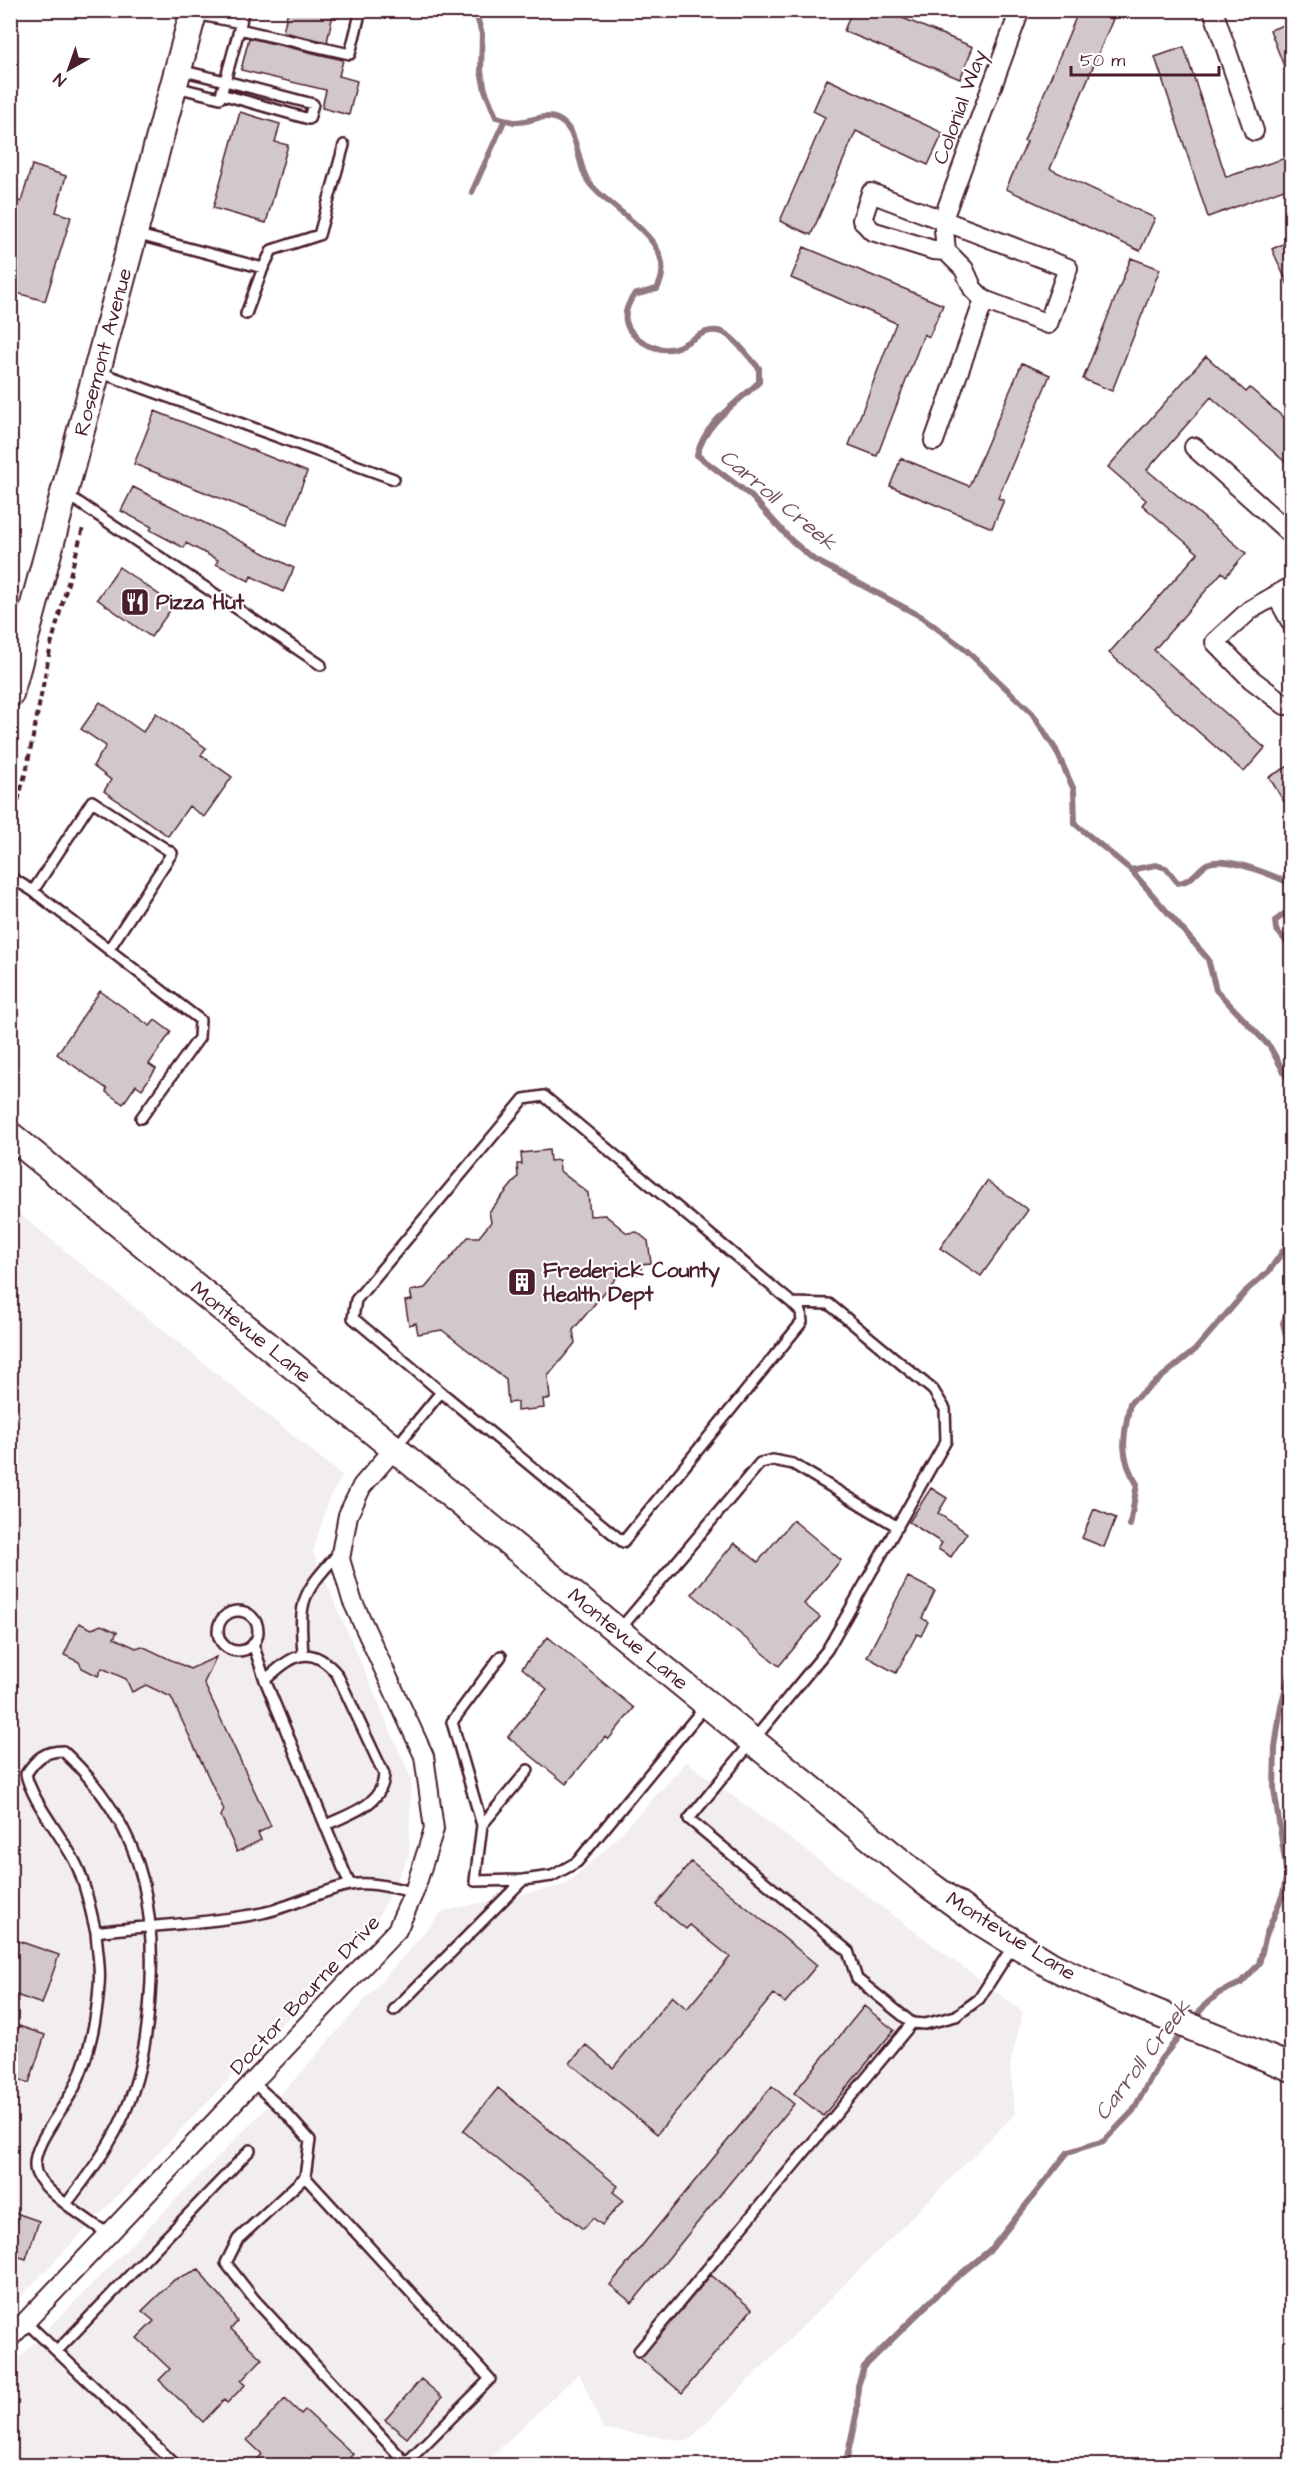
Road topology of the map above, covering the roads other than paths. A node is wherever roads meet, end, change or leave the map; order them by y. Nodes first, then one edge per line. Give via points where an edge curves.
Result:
1 (243, 10) edge
2 (361, 10) edge
3 (1213, 10) edge
4 (1016, 11) edge
5 (193, 12) edge
6 (240, 26) junction
7 (176, 78) junction
8 (225, 81) junction
9 (221, 94) junction
10 (1254, 131) dead end
11 (344, 145) dead end
12 (943, 219) junction
13 (135, 234) junction
14 (946, 251) junction
15 (263, 267) junction
16 (984, 300) junction
17 (246, 314) dead end
18 (99, 372) junction
19 (934, 441) dead end
20 (1194, 447) dead end
21 (394, 479) dead end
22 (65, 493) junction
23 (1292, 535) edge
24 (1284, 591) edge
25 (1292, 624) edge
26 (321, 665) dead end
27 (10, 694) edge
28 (1292, 704) edge
29 (10, 877) edge
30 (33, 891) junction
31 (109, 949) junction
32 (141, 1118) dead end
33 (10, 1135) edge
34 (792, 1303) junction
35 (441, 1392) junction
36 (394, 1449) junction
37 (898, 1527) junction
38 (342, 1550) junction
39 (618, 1631) junction
40 (253, 1644) junction
41 (303, 1654) junction
42 (501, 1656) dead end
43 (265, 1680) junction
44 (708, 1703) junction
45 (754, 1742) junction
46 (528, 1770) dead end
47 (327, 1825) junction
48 (482, 1825) junction
49 (523, 1880) junction
50 (350, 1885) junction
51 (414, 1892) junction
52 (150, 1925) junction
53 (96, 1932) junction
54 (1015, 1943) junction
55 (394, 2010) dead end
56 (912, 2023) junction
57 (1292, 2068) edge
58 (254, 2083) junction
59 (250, 2150) dead end
60 (305, 2177) junction
61 (67, 2203) junction
62 (108, 2234) junction
63 (25, 2321) junction
64 (10, 2338) edge
65 (57, 2351) junction
66 (639, 2351) dead end
67 (405, 2464) edge
68 (177, 2466) edge

1 - 6 lane
2 - 6 lane via 350,54
3 - 10 street
4 - 12 street, Colonial Way
5 - 6 lane
5 - 7 street, Rosemont Avenue
6 - 8 lane
7 - 8 lane
7 - 9 lane via 220,98
7 - 13 street, Rosemont Avenue
8 - 9 lane
8 - 9 lane via 313,104 309,119
11 - 15 lane via 319,235 272,250
12 - 14 street, Colonial Way
12 - 14 street via 871,193 862,220 872,231
12 - 16 street via 1068,268 1048,324
13 - 15 lane
13 - 18 street, Rosemont Avenue
14 - 16 street
15 - 17 lane
16 - 19 street
18 - 21 lane
18 - 22 street, Rosemont Avenue
20 - 23 street
22 - 26 lane
22 - 27 street, Rosemont Avenue
24 - 25 street
24 - 28 street via 1250,610 1215,642 1260,686 1285,705
29 - 30 lane
30 - 31 lane
30 - 31 lane via 92,801 172,853
31 - 32 lane via 200,1020 199,1038
33 - 36 street, Montevue Lane
34 - 35 lane via 801,1312 802,1322 623,1542
34 - 35 lane via 544,1096 524,1099 356,1300 353,1318
34 - 37 lane via 829,1304 933,1390 945,1409 946,1441
35 - 36 lane
36 - 38 street, Doctor Bourne Drive via 362,1486 348,1515
36 - 39 street, Montevue Lane
37 - 39 lane via 793,1464 773,1460 760,1463
37 - 45 lane via 827,1650
38 - 41 lane via 303,1599
38 - 51 street, Doctor Bourne Drive via 340,1559 352,1600 424,1756 434,1829
39 - 44 street, Montevue Lane
40 - 40 lane via 258,1630 251,1616 237,1611 223,1617 218,1631 224,1646 238,1651
40 - 43 lane
41 - 43 lane
41 - 47 lane via 328,1663 337,1674 384,1774 384,1787 377,1797
42 - 48 lane via 452,1722
43 - 47 lane
44 - 45 street, Montevue Lane
44 - 49 lane via 578,1862 552,1876
45 - 54 street, Montevue Lane via 924,1881
45 - 56 lane via 689,1818 848,1951 857,1979
46 - 48 lane
47 - 50 lane
48 - 49 lane via 475,1881
49 - 55 lane
50 - 51 lane via 380,1885
50 - 52 lane via 262,1913
51 - 58 street, Doctor Bourne Drive via 398,1930
52 - 53 lane
52 - 53 lane via 143,1880 124,1829 89,1775 63,1751 50,1751 35,1760 26,1774 29,1789 77,1866
52 - 61 lane via 148,2021 138,2071 121,2122 94,2168
53 - 61 lane via 99,1986 92,2032 77,2083 33,2162 37,2176
54 - 56 lane via 979,1999 956,2016 925,2024
54 - 57 street, Montevue Lane via 1052,1966
56 - 66 lane
58 - 60 lane via 310,2140
58 - 62 street, Doctor Bourne Drive
59 - 65 lane
60 - 67 lane via 238,2239 226,2263 254,2299
60 - 67 lane via 490,2379
61 - 62 lane
62 - 63 street, Doctor Bourne Drive
63 - 64 street, Doctor Bourne Drive
63 - 65 lane
65 - 68 lane

